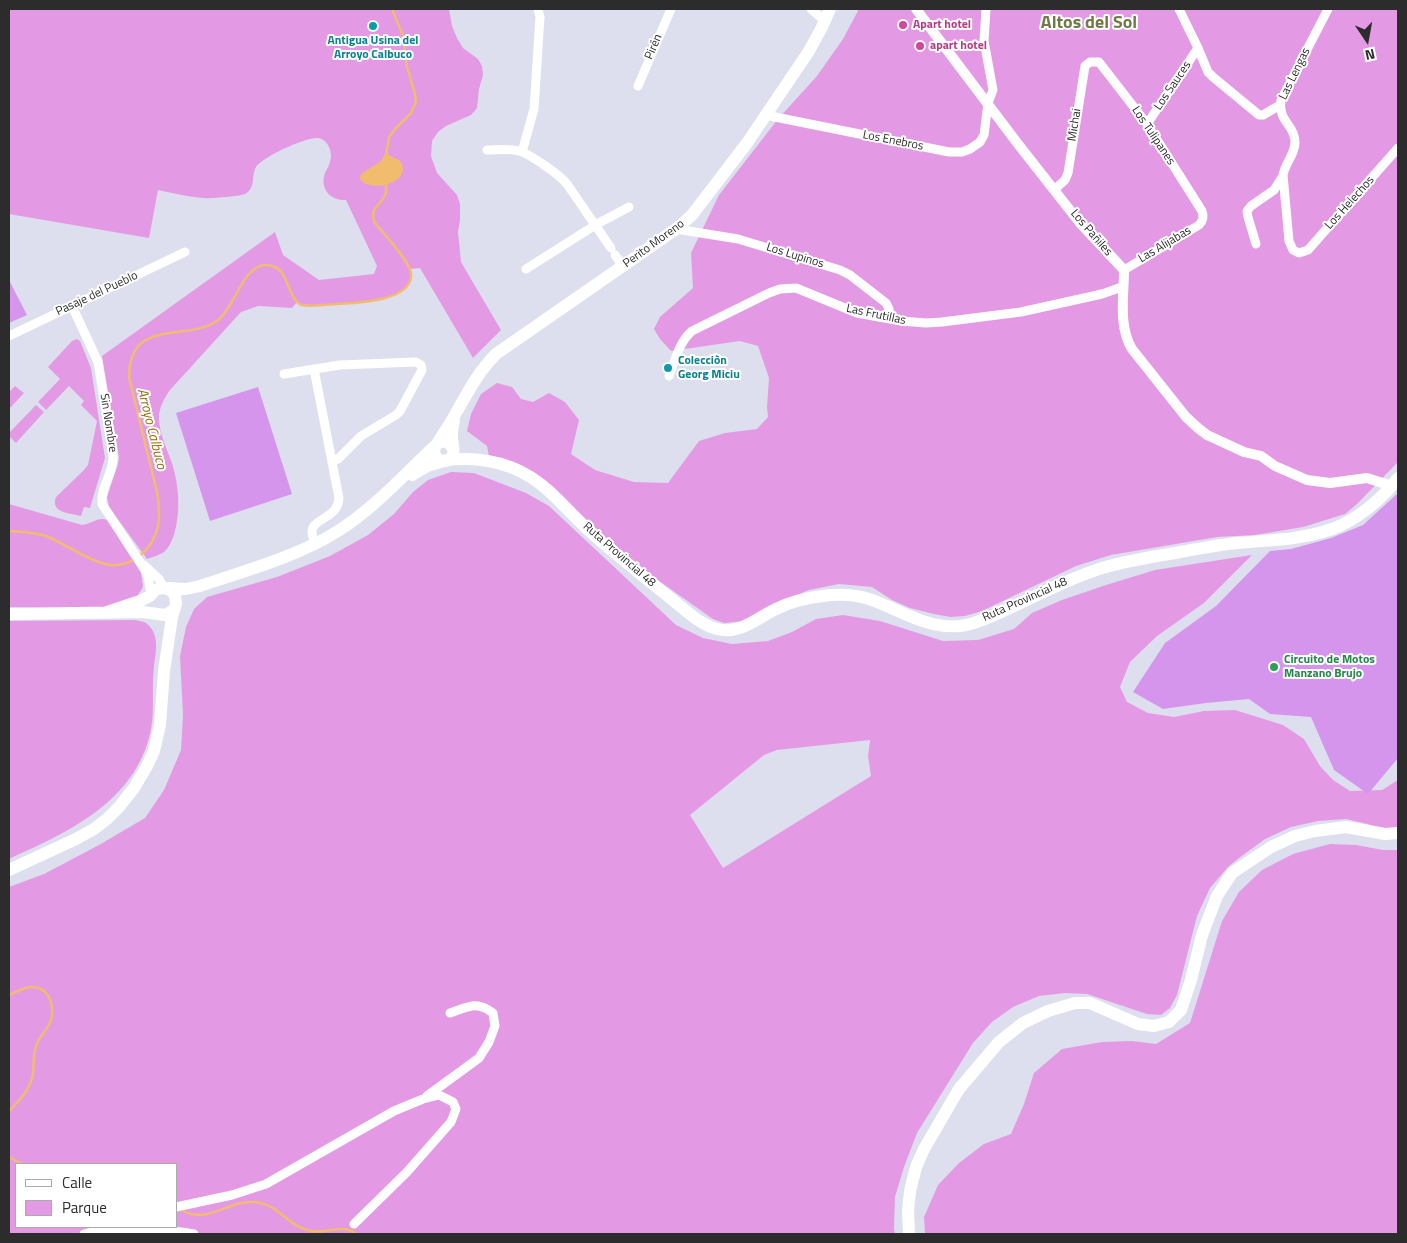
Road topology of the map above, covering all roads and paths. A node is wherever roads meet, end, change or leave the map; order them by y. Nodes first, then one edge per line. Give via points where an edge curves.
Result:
1 (538, 9) edge
2 (671, 9) edge
3 (811, 9) edge
4 (830, 9) edge
5 (916, 9) edge
6 (986, 9) edge
7 (1179, 9) edge
8 (1328, 9) edge
9 (825, 21) junction
10 (1198, 48) junction
11 (1093, 61) joint
12 (638, 86) dead end
13 (988, 103) junction
14 (1280, 104) junction
15 (765, 115) junction
16 (1147, 124) junction
17 (1398, 148) edge
18 (487, 150) dead end
19 (522, 152) junction
20 (1283, 175) junction
21 (1054, 190) junction
22 (629, 208) dead end
23 (1203, 218) joint
24 (595, 225) junction
25 (676, 229) junction
26 (1256, 244) dead end
27 (185, 252) dead end
28 (1299, 253) joint
29 (623, 266) junction
30 (526, 269) dead end
31 (1124, 270) junction
32 (1122, 287) junction
33 (72, 306) junction
34 (891, 319) junction
35 (9, 336) edge
36 (314, 369) junction
37 (284, 374) dead end
38 (669, 376) dead end
39 (445, 445) junction
40 (446, 461) junction
41 (490, 461) junction
42 (333, 464) junction
43 (1395, 482) edge
44 (316, 546) junction
45 (141, 563) junction
46 (165, 588) junction
47 (151, 595) junction
48 (175, 608) junction
49 (103, 613) junction
50 (156, 613) junction
51 (9, 614) edge
52 (167, 645) junction
53 (1398, 832) edge
54 (9, 870) edge
55 (450, 1014) dead end
56 (423, 1099) junction
57 (178, 1207) edge
58 (354, 1224) dead end
59 (107, 1228) edge
60 (98, 1232) junction
61 (84, 1234) edge
62 (194, 1234) edge
63 (909, 1234) edge

1 - 19 street via 534,105
2 - 12 street, Pirén
3 - 9 street
4 - 9 main road, Perito Moreno
5 - 13 street, Los Pañiles
6 - 13 street via 984,41 993,87
7 - 10 street
8 - 14 street, Las Lengas
9 - 15 main road, Perito Moreno via 809,51
10 - 14 street via 1210,75 1258,115
10 - 16 street, Los Sauces
11 - 16 street, Los Tulipanes via 1101,63
11 - 21 street, Michai via 1084,69 1068,173
13 - 15 street, Los Enebros via 982,138 974,147 958,152
13 - 21 street, Los Pañiles
14 - 20 street, Las Lengas via 1295,141
15 - 25 main road, Perito Moreno via 695,211
16 - 23 street, Los Tulipanes via 1202,211
17 - 28 street, Los Helechos via 1310,247
18 - 19 street
19 - 24 street via 563,178
20 - 26 street via 1277,188 1248,211
20 - 28 street, Las Lengas via 1290,245
21 - 31 street, Los Pañiles
22 - 24 street
23 - 31 street, Las Alijabas via 1199,225
24 - 29 street
24 - 30 street
25 - 29 main road, Perito Moreno
25 - 34 street, Los Lupinos via 738,239 840,270 886,303
27 - 33 street, Pasaje del Pueblo
29 - 39 main road, Perito Moreno via 496,354 478,375 456,415
31 - 32 street
32 - 34 street, Las Frutillas via 1015,313 934,323
32 - 43 street via 1127,341 1194,425 1208,435 1264,458 1301,478 1335,483 1367,478
33 - 35 street, Pasaje del Pueblo
33 - 45 street, Sin Nombre via 98,362 113,454 102,504
34 - 38 street, Las Frutillas via 850,311 801,289 780,289 692,331 682,344
36 - 37 street
36 - 42 street
36 - 42 street via 416,362 422,366 400,411 364,434
39 - 40 main road via 452,456
39 - 40 main road via 434,453
39 - 41 main road, Ruta Provincial 48
39 - 44 main road, Ruta Provincial 48 via 366,511
40 - 41 main road, Ruta Provincial 48
40 - 44 main road, Ruta Provincial 48 via 420,470 363,520
41 - 43 main road, Ruta Provincial 48 via 514,468 537,481 594,535 660,590 697,619 721,630 744,627 793,602 836,595 868,598 931,623 970,624 1083,575 1120,563 1222,545 1286,540 1332,529 1357,516
42 - 44 street via 339,502 334,512 314,526 312,532
44 - 46 main road, Ruta Provincial 48 via 200,586
44 - 48 main road, Ruta Provincial 48 via 287,562 192,595
45 - 46 street, Sin Nombre
45 - 47 street, Sin Nombre via 147,573
46 - 47 main road, Ruta Provincial 48 via 155,590
46 - 48 main road via 176,596
47 - 49 main road, Ruta Provincial 48 via 130,606
47 - 50 main road via 150,605
48 - 50 main road, Ruta Provincial 48 via 165,615
48 - 52 main road
49 - 50 main road, Ruta Provincial 48
49 - 51 main road, Ruta Provincial 48
50 - 52 main road via 164,624
52 - 54 main road via 157,742 134,788 114,813 94,829
53 - 63 main road via 1385,834 1346,827 1315,831 1271,847 1232,873 1217,896 1202,935 1181,1010 1169,1022 1154,1026 1138,1024 1090,1003 1075,1003 1023,1023 999,1042 959,1089 924,1148 910,1191
55 - 56 street via 472,1006 484,1006 493,1013 495,1026 479,1058
56 - 57 street via 266,1184
56 - 58 street via 439,1095 453,1102 456,1109 451,1122 407,1172
59 - 60 street
60 - 61 street
60 - 62 street via 145,1230

